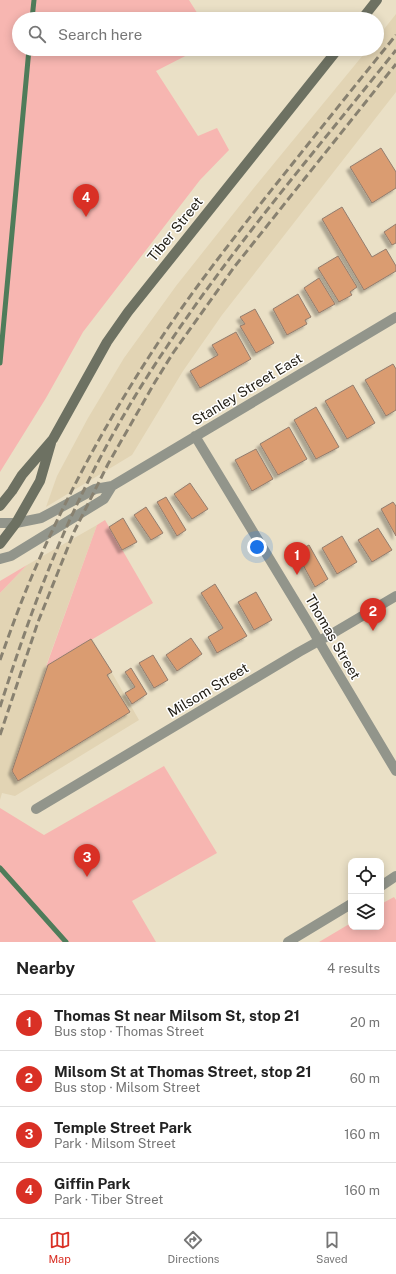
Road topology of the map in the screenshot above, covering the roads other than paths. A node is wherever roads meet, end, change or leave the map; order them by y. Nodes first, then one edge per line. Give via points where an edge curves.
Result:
1 (377, 0) edge
2 (368, 12) edge
3 (332, 56) edge
4 (396, 316) edge
5 (195, 436) junction
6 (53, 439) junction
7 (112, 486) junction
8 (0, 506) edge
9 (16, 523) junction
10 (0, 524) edge
11 (0, 544) edge
12 (0, 559) edge
13 (396, 596) edge
14 (319, 642) junction
15 (396, 772) edge
16 (36, 810) dead end
17 (396, 876) edge
18 (384, 884) edge
19 (348, 906) edge
20 (288, 942) edge

1 - 2 main road
3 - 6 main road, Tiber Street via 128,312 107,342
4 - 5 street, Stanley Street East
5 - 7 street, Stanley Street East
5 - 14 street, Thomas Street
6 - 8 main road, Tiber Street
6 - 9 main road, Tiber Street via 40,481
7 - 9 street, Stanley Street East via 95,489 40,518
7 - 12 street, Stanley Street East via 104,499 11,556
9 - 10 street, Stanley Street East
9 - 11 main road, Tiber Street
13 - 14 street, Milsom Street
14 - 15 street, Thomas Street
14 - 16 street, Milsom Street
17 - 18 street
19 - 20 street

